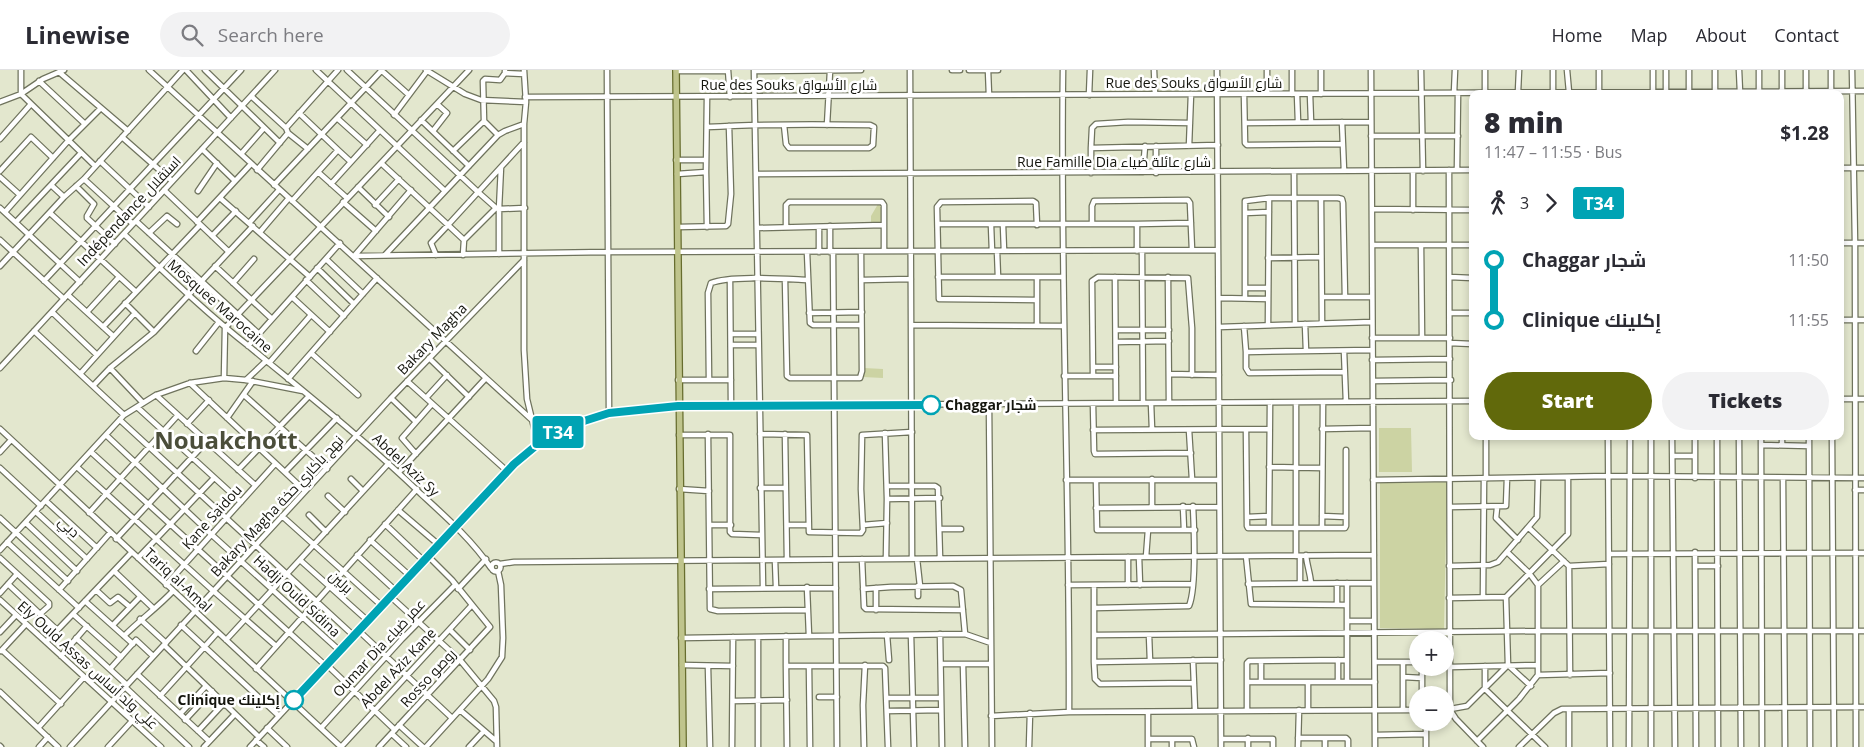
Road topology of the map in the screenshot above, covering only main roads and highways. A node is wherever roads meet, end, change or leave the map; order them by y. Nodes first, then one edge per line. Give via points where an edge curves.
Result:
1 (676, 70) edge
2 (683, 747) edge

1 - 2 main road

